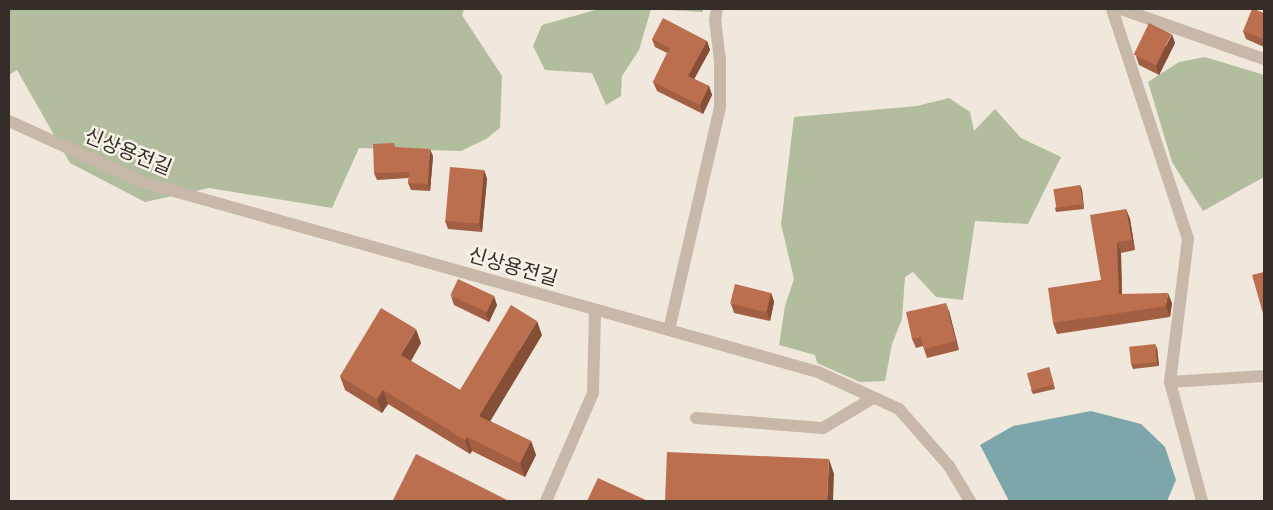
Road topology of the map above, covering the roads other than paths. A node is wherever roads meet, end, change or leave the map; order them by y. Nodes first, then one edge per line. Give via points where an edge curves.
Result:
1 (717, 9) edge
2 (1112, 9) edge
3 (1121, 9) edge
4 (1264, 59) edge
5 (9, 121) edge
6 (595, 310) junction
7 (669, 330) junction
8 (1264, 376) edge
9 (1170, 382) junction
10 (873, 398) junction
11 (696, 418) dead end
12 (546, 501) edge
13 (970, 501) edge
14 (1202, 501) edge

1 - 7 street via 720,108
2 - 9 street via 1188,239
3 - 4 street
5 - 6 street, 신상용전길 via 142,182
6 - 7 street, 신상용전길
6 - 12 street via 593,393
7 - 10 street, 신상용전길 via 818,372
8 - 9 street
9 - 14 street
10 - 11 street via 823,428
10 - 13 street, 신상용전길 via 899,409 949,466

